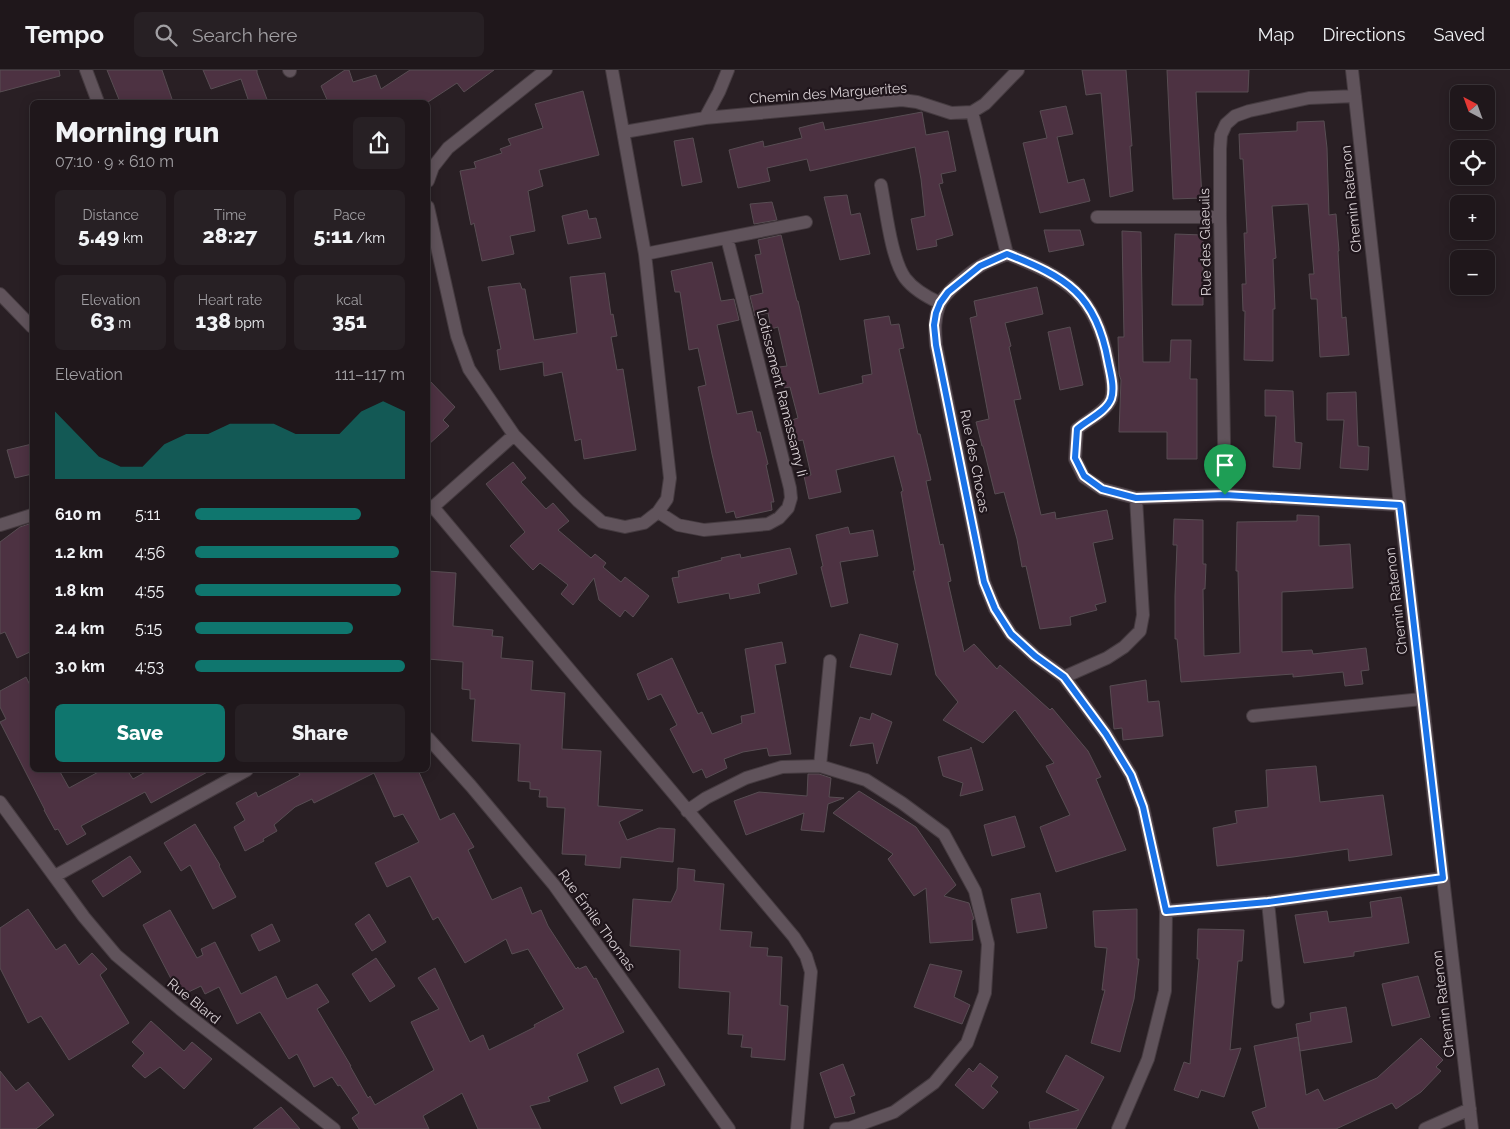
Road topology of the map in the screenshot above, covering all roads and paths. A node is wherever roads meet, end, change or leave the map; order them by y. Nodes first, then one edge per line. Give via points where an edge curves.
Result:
1 (86, 70) edge
2 (546, 70) edge
3 (612, 70) edge
4 (728, 70) edge
5 (1018, 70) edge
6 (1352, 70) edge
7 (1355, 96) junction
8 (97, 100) edge
9 (972, 112) junction
10 (705, 118) junction
11 (624, 132) junction
12 (430, 175) edge
13 (882, 185) dead end
14 (430, 217) edge
15 (1098, 217) dead end
16 (1220, 217) junction
17 (806, 222) dead end
18 (727, 238) junction
19 (645, 254) junction
20 (1007, 254) junction
21 (0, 294) edge
22 (940, 303) junction
23 (30, 325) edge
24 (514, 435) junction
25 (1225, 495) junction
26 (1136, 498) junction
27 (1400, 505) junction
28 (430, 507) edge
29 (658, 512) junction
30 (30, 516) edge
31 (0, 525) edge
32 (830, 662) dead end
33 (1064, 677) junction
34 (1422, 699) junction
35 (1253, 716) dead end
36 (430, 740) edge
37 (820, 766) junction
38 (243, 772) edge
39 (0, 802) edge
40 (687, 811) junction
41 (55, 876) junction
42 (1443, 878) junction
43 (1268, 902) junction
44 (1166, 911) junction
45 (1278, 1002) dead end
46 (1470, 1109) junction
47 (334, 1129) edge
48 (729, 1129) edge
49 (797, 1129) edge
50 (836, 1129) edge
51 (1118, 1129) edge
52 (1425, 1129) edge
53 (1472, 1129) edge

1 - 8 street
2 - 12 street via 448,148
3 - 11 street
4 - 10 street
5 - 9 street via 985,104
6 - 7 street, Chemin Ratenon
7 - 16 street, Rue des Glaeuils via 1309,98 1257,109 1235,116 1226,124 1220,149
7 - 27 street, Chemin Ratenon
9 - 10 street, Chemin des Marguerites via 951,113 902,100
9 - 20 street
10 - 11 street, Chemin des Marguerites
11 - 19 street
13 - 22 street via 896,262 906,279 920,292
14 - 24 street via 457,336 470,370
15 - 16 street
16 - 25 street, Rue des Glaeuils
17 - 18 street
18 - 19 street
18 - 29 street, Lotissement Ramassamy Ii via 791,498 788,508 768,524 704,530 678,525
19 - 29 street via 670,478 667,499
20 - 22 street, Rue des Chocas via 980,266 948,292
20 - 26 street via 1062,280 1081,297 1100,328 1112,386 1111,399 1103,410 1077,429 1075,458 1084,476 1102,489
21 - 23 street
22 - 33 street, Rue des Chocas via 934,325 936,345 984,582 995,609 1011,634
24 - 28 street
24 - 29 street via 602,522 626,528 644,523
25 - 26 street
25 - 27 street
26 - 33 street via 1144,615 1140,631 1108,658
27 - 34 street, Chemin Ratenon
28 - 40 street
30 - 31 street
32 - 37 street
33 - 44 street, Rue des Chocas via 1106,734 1131,775 1143,807
34 - 35 street
34 - 42 street, Chemin Ratenon
36 - 48 street, Rue Émile Thomas via 554,885
37 - 40 street via 782,767 746,778
37 - 50 street via 866,780 944,834 975,891 988,944 985,993 967,1043 934,1083 894,1112 850,1128
38 - 41 street
39 - 41 street, Rue Blard
40 - 49 street via 794,937 806,956 811,972
41 - 47 street, Rue Blard via 116,955
42 - 43 street
42 - 46 street, Chemin Ratenon
43 - 44 street
43 - 45 street
44 - 51 street, Rue des Chocas via 1165,991 1148,1059
46 - 52 street
46 - 53 street, Chemin Ratenon

